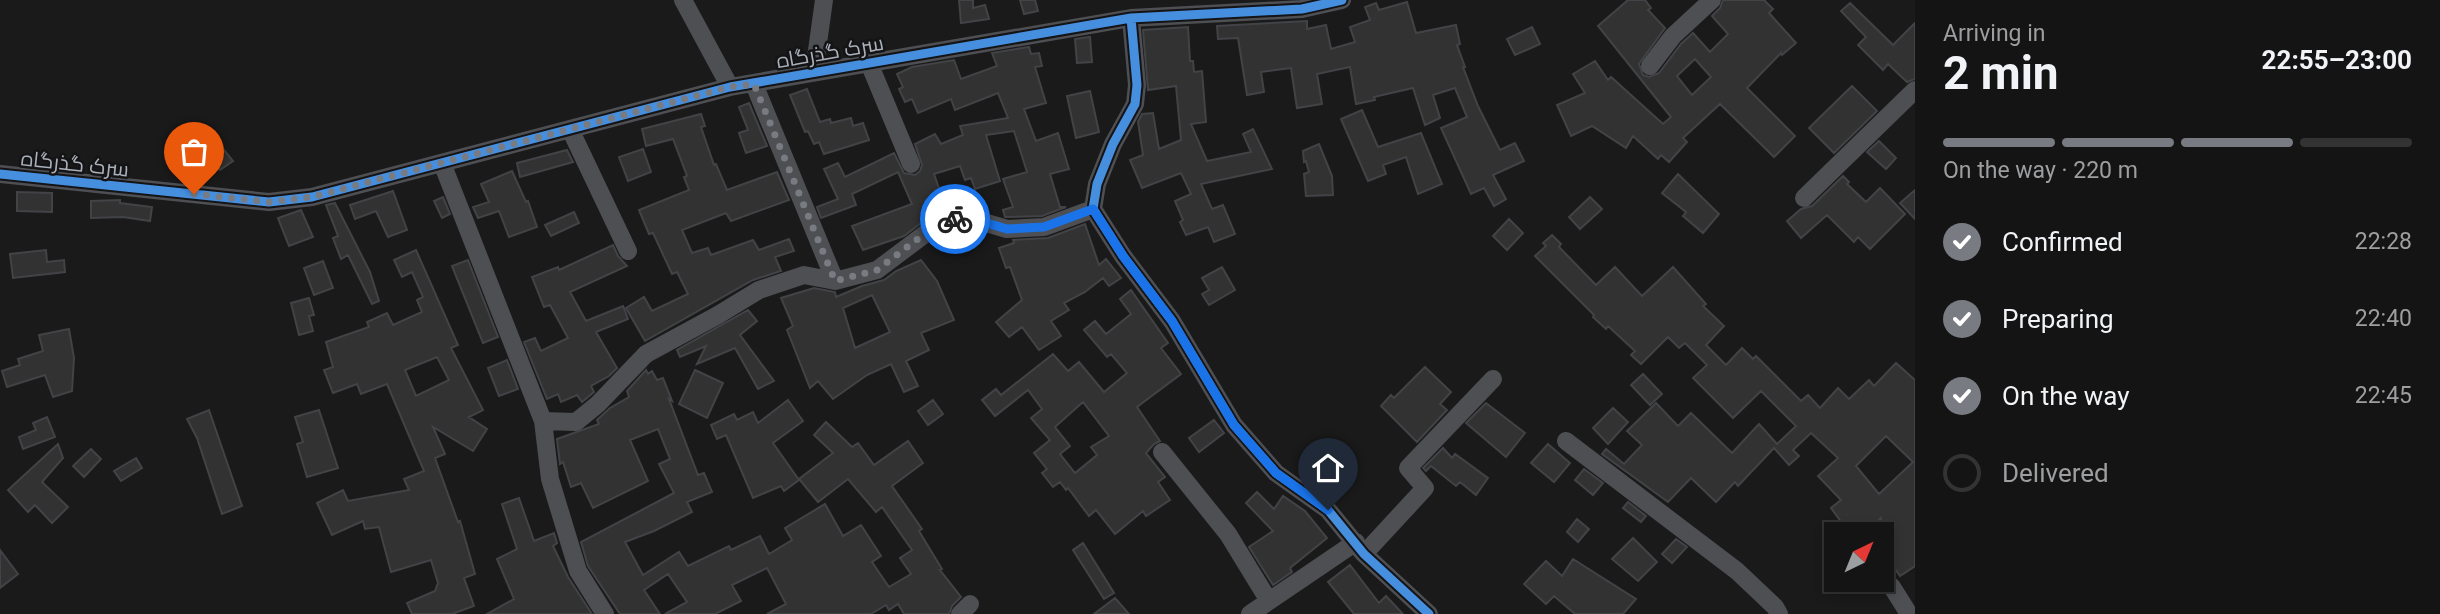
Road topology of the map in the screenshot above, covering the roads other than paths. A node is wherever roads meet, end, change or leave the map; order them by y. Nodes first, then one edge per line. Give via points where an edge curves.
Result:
1 (683, 0) edge
2 (824, 0) edge
3 (1342, 0) edge
4 (1712, 0) edge
5 (1300, 5) edge
6 (1131, 18) junction
7 (869, 62) junction
8 (1650, 66) dead end
9 (814, 72) junction
10 (754, 84) junction
11 (730, 87) junction
12 (1914, 95) edge
13 (570, 129) junction
14 (442, 163) junction
15 (911, 164) dead end
16 (0, 174) edge
17 (1804, 198) dead end
18 (1093, 209) junction
19 (628, 251) dead end
20 (835, 281) junction
21 (1493, 380) dead end
22 (543, 421) junction
23 (1566, 441) dead end
24 (1162, 452) dead end
25 (1360, 548) junction
26 (1894, 590) edge
27 (1269, 601) junction
28 (605, 614) edge
29 (1250, 614) edge
30 (1429, 614) edge
31 (1779, 614) edge
32 (1909, 614) edge

1 - 11 street
2 - 9 street
3 - 5 street, سرک گذرگاه
4 - 8 street
5 - 6 street, سرک گذرگاه
6 - 7 street, سرک گذرگاه
6 - 18 street via 1135,104 1113,144 1097,184
7 - 9 street, سرک گذرگاه
7 - 15 street
9 - 10 street, سرک گذرگاه
10 - 11 street, سرک گذرگاه
10 - 20 street
11 - 13 street, سرک گذرگاه
12 - 17 street
13 - 14 street, سرک گذرگاه
13 - 19 street
14 - 16 street, سرک گذرگاه via 312,197 269,202
14 - 22 street
18 - 20 street via 1044,227 1007,229 973,219 944,219 877,270
18 - 25 street via 1172,321 1234,425 1276,473 1328,510
20 - 22 street via 804,275 759,290 646,354 576,422
21 - 25 street via 1408,468 1425,488
22 - 28 street via 550,479 578,571
23 - 31 street via 1737,571
24 - 27 street via 1228,534
25 - 27 street
25 - 30 street
26 - 32 street
27 - 29 street

